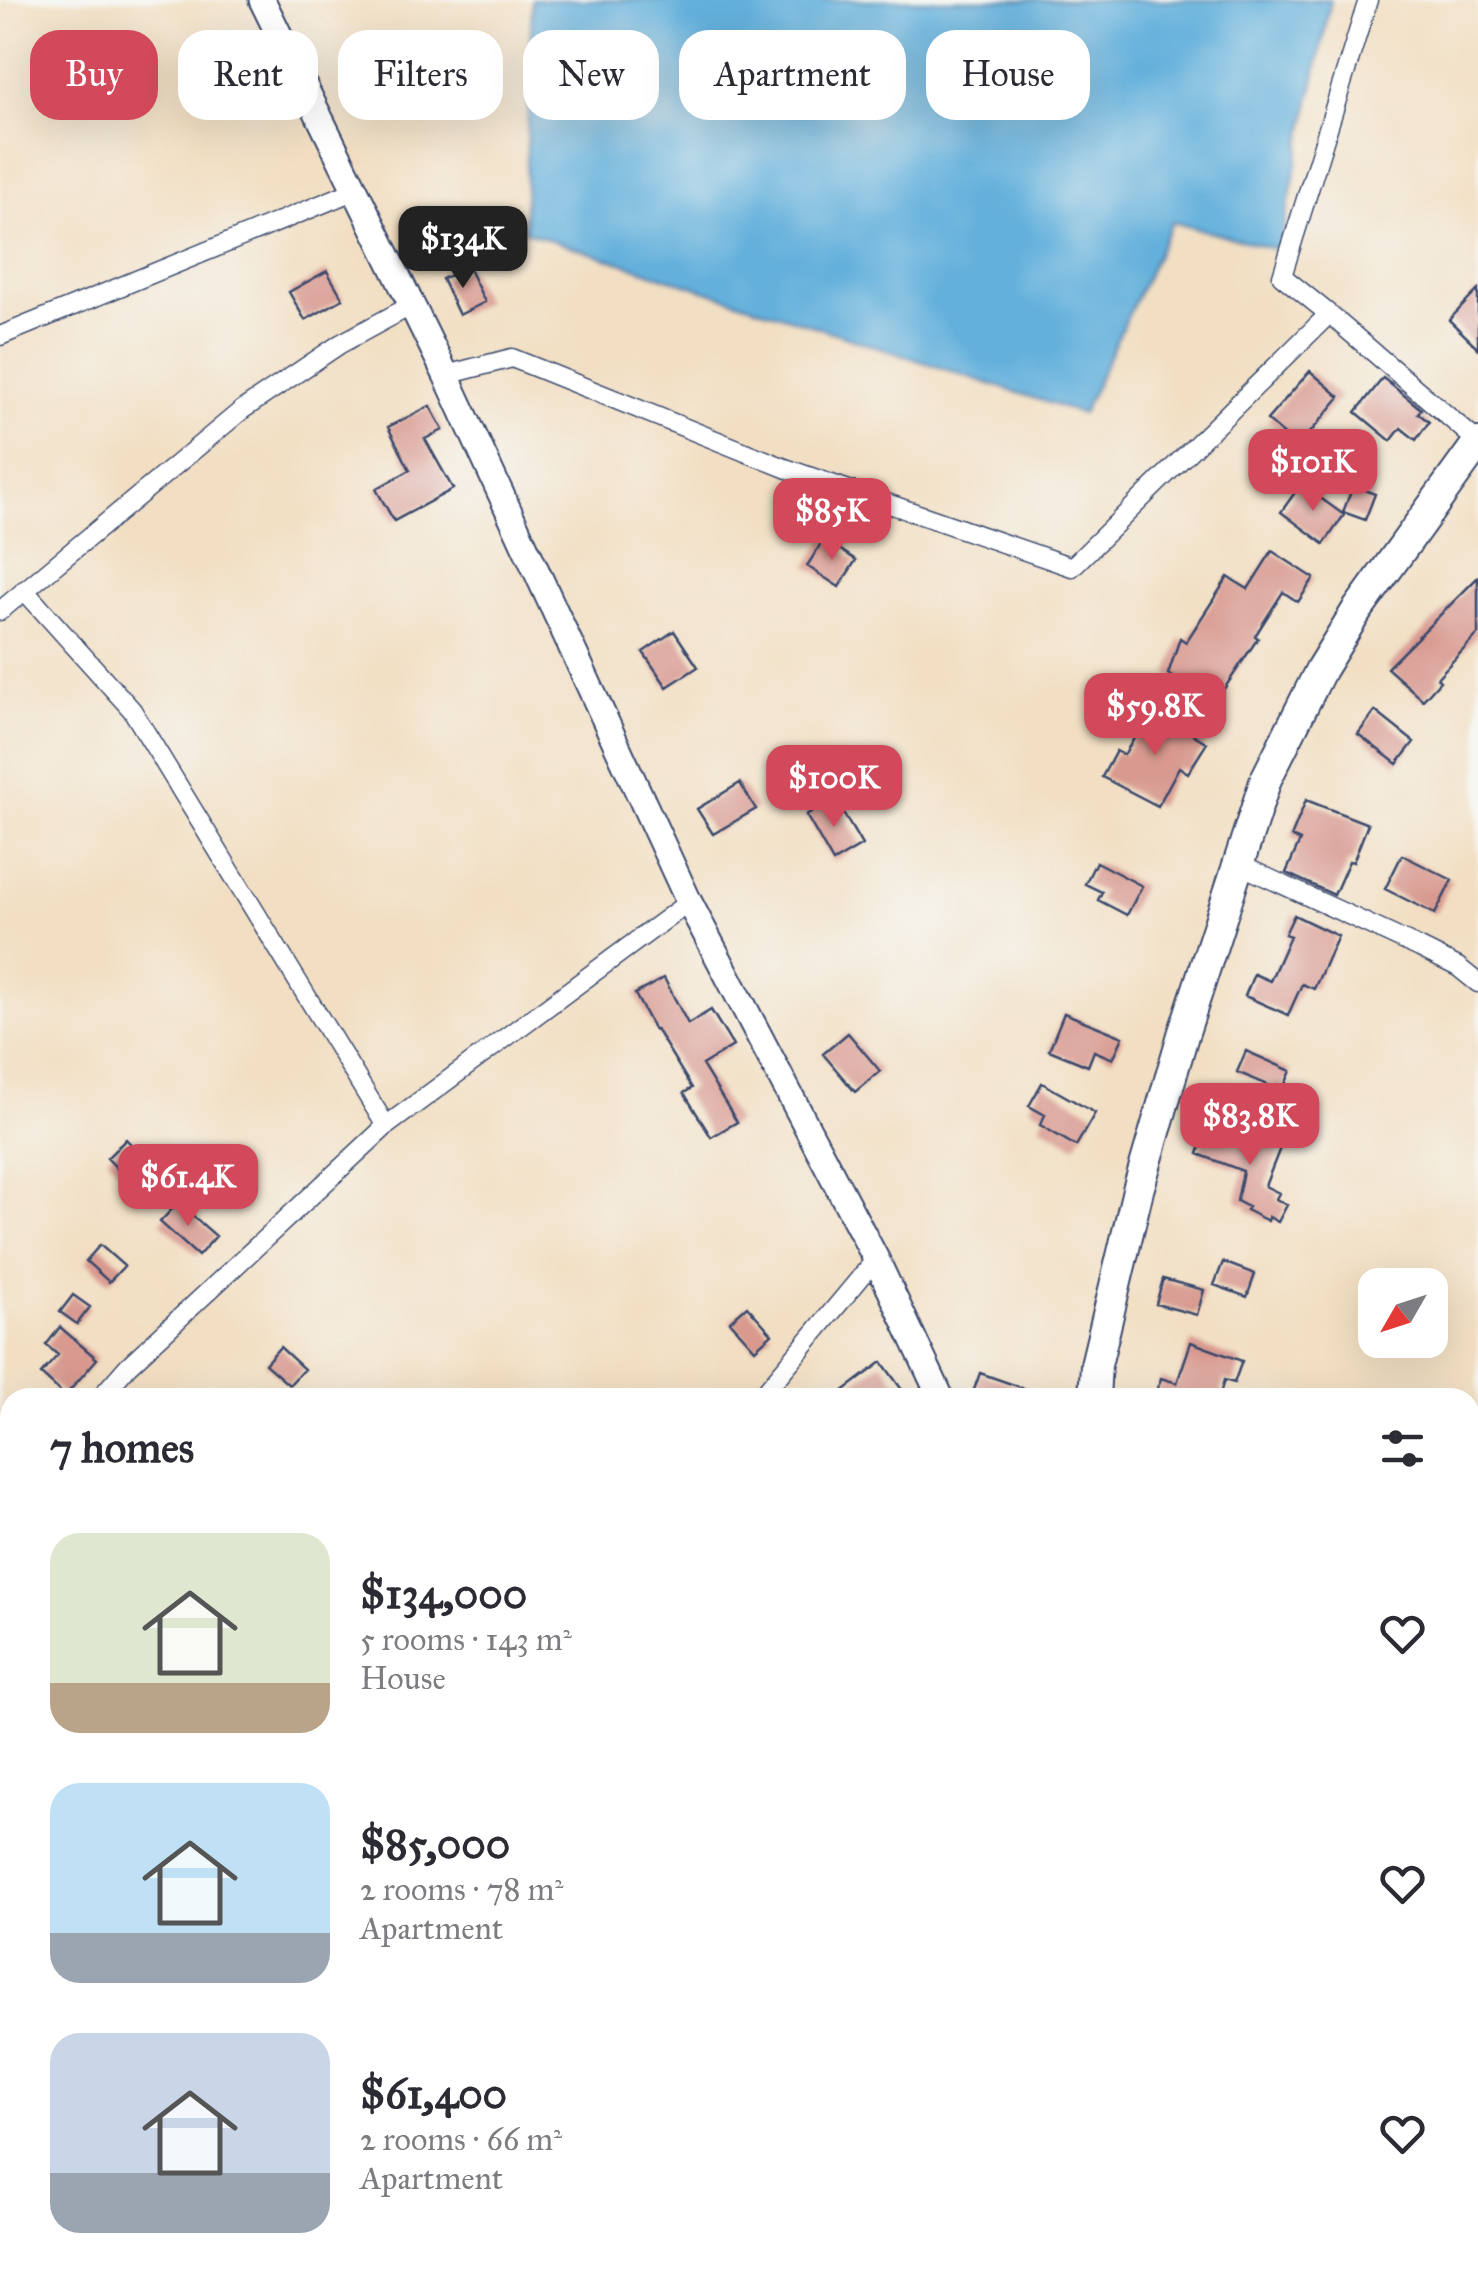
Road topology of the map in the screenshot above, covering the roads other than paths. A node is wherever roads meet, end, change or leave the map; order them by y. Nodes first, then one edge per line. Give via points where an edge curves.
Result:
1 (262, 0) edge
2 (1368, 0) edge
3 (356, 190) junction
4 (412, 305) junction
5 (1329, 314) junction
6 (0, 336) edge
7 (446, 376) junction
8 (1478, 442) edge
9 (24, 590) junction
10 (0, 611) edge
11 (1238, 864) junction
12 (690, 902) junction
13 (1478, 983) edge
14 (386, 1126) junction
15 (876, 1258) junction
16 (109, 1388) edge
17 (768, 1388) edge
18 (935, 1388) edge
19 (1095, 1388) edge

1 - 3 street
2 - 5 street via 1282,276
3 - 4 street
3 - 6 street
4 - 7 street
4 - 9 street via 242,410
5 - 7 street via 1072,567 785,468 512,358
5 - 8 street
7 - 12 street
8 - 11 main road via 1320,669 1266,778
9 - 10 street
9 - 14 street via 132,710
11 - 13 street via 1433,955
11 - 19 main road via 1138,1190
12 - 14 street
12 - 15 street
14 - 16 street
15 - 17 street
15 - 18 street

